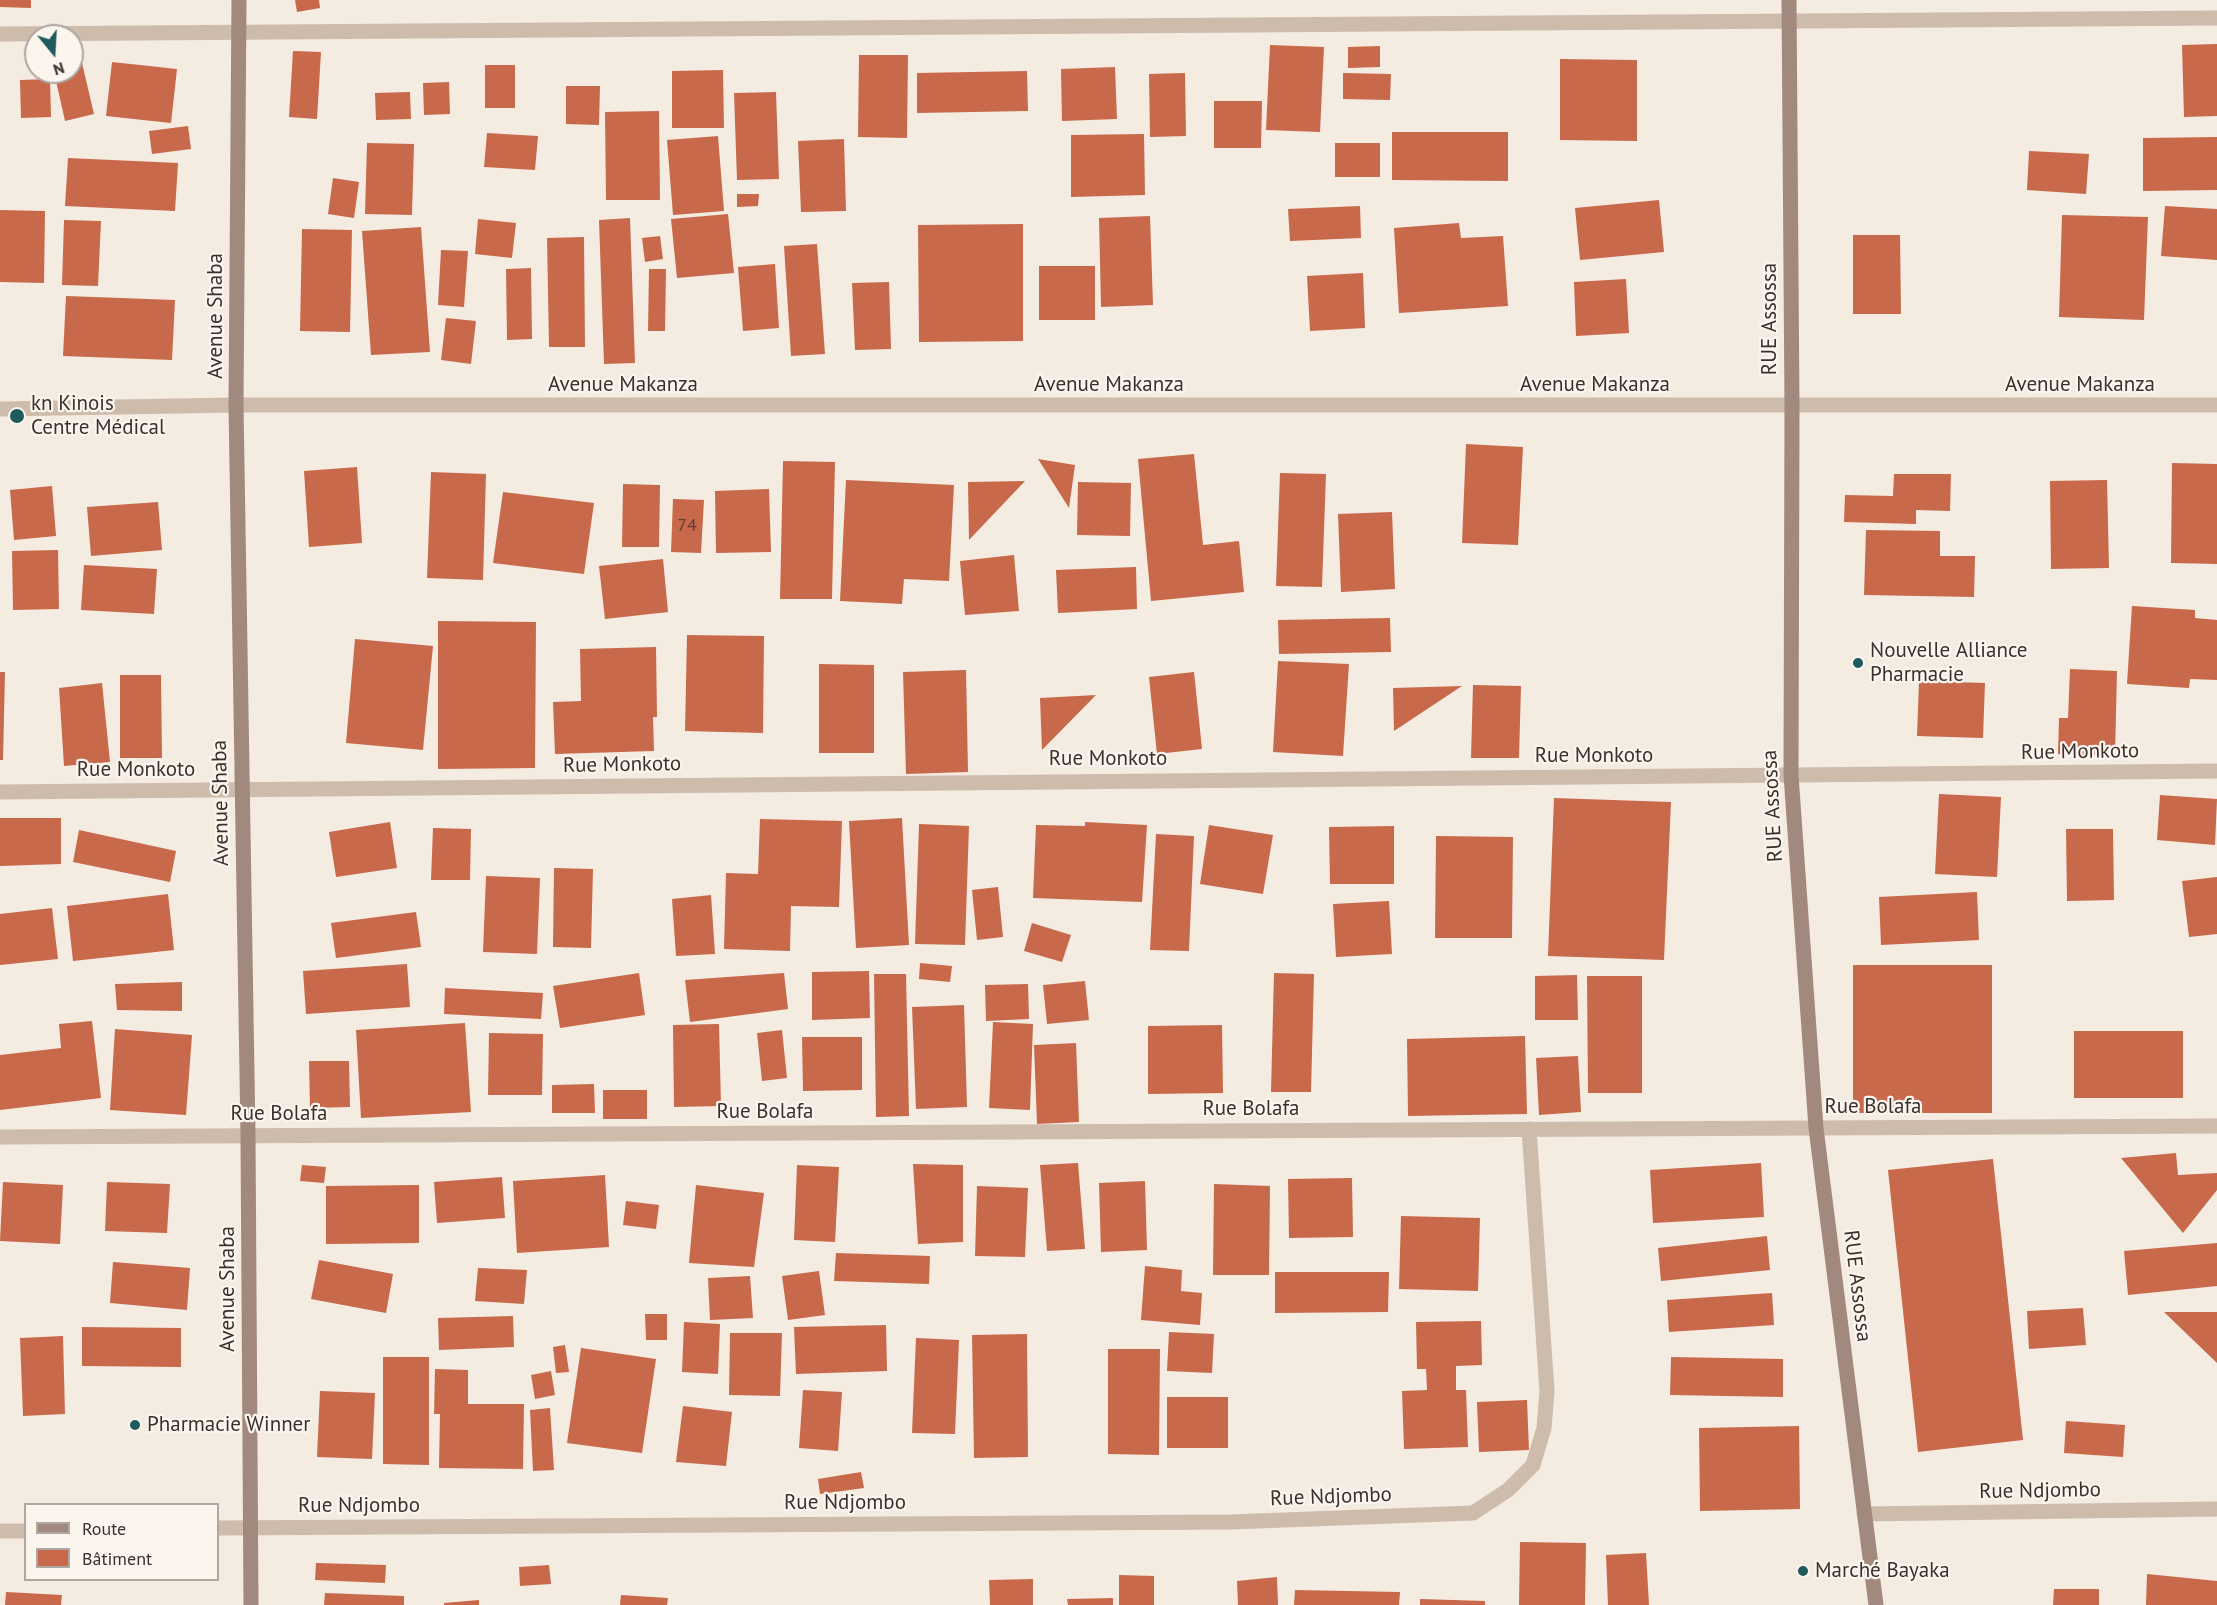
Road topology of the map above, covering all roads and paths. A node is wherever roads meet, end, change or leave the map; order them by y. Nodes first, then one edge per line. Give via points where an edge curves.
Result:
1 (239, 0) edge
2 (1789, 0) edge
3 (2217, 18) edge
4 (1789, 23) junction
5 (240, 33) junction
6 (0, 34) edge
7 (236, 405) junction
8 (2217, 405) edge
9 (1792, 406) junction
10 (0, 409) edge
11 (2217, 771) edge
12 (1791, 775) junction
13 (242, 790) junction
14 (0, 792) edge
15 (2217, 1126) edge
16 (1816, 1128) junction
17 (1529, 1129) junction
18 (248, 1136) junction
19 (0, 1137) edge
20 (2217, 1509) edge
21 (1864, 1514) junction
22 (219, 1528) edge
23 (250, 1528) junction
24 (0, 1531) edge
25 (24, 1531) edge
26 (251, 1605) edge
27 (1876, 1605) edge

1 - 5 street, Avenue Shaba
2 - 4 street, RUE Assossa
3 - 4 street
4 - 5 street
4 - 9 street, RUE Assossa
5 - 6 street
5 - 7 street, Avenue Shaba
7 - 9 street, Avenue Makanza
7 - 10 street, Avenue Makanza
7 - 13 street, Avenue Shaba
8 - 9 street, Avenue Makanza
9 - 12 street, RUE Assossa
11 - 12 street, Rue Monkoto
12 - 13 street, Rue Monkoto
12 - 16 street, RUE Assossa
13 - 14 street, Rue Monkoto
13 - 18 street, Avenue Shaba
15 - 16 street, Rue Bolafa
16 - 17 street, Rue Bolafa
16 - 21 street, RUE Assossa
17 - 18 street, Rue Bolafa
17 - 23 street, Rue Ndjombo via 1547,1391 1544,1428 1533,1465 1508,1490 1473,1513 1218,1522
18 - 19 street, Rue Bolafa
18 - 23 street, Avenue Shaba
20 - 21 street, Rue Ndjombo
21 - 27 street, RUE Assossa
22 - 23 street, Rue Ndjombo
23 - 26 street, Avenue Shaba
24 - 25 street

